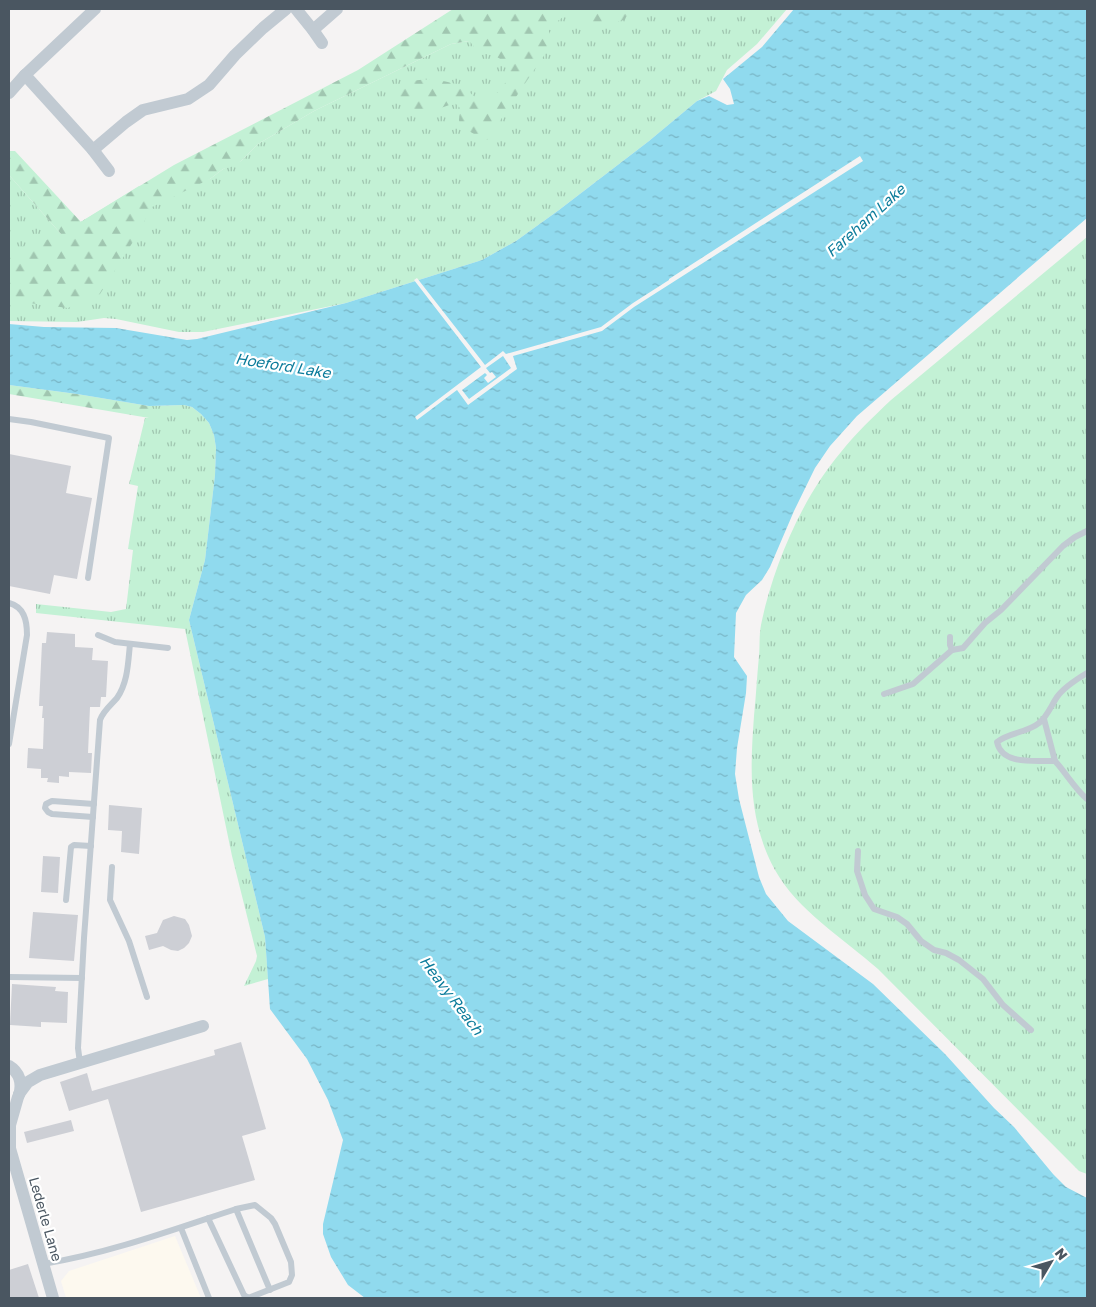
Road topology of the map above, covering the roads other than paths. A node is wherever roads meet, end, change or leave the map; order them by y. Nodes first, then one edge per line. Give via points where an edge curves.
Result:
1 (95, 9) edge
2 (286, 9) edge
3 (296, 9) edge
4 (337, 9) edge
5 (313, 30) junction
6 (322, 43) dead end
7 (25, 75) junction
8 (9, 93) edge
9 (93, 150) junction
10 (109, 171) dead end
11 (9, 419) edge
12 (1087, 531) edge
13 (88, 578) dead end
14 (9, 603) edge
15 (98, 635) dead end
16 (950, 637) dead end
17 (130, 644) junction
18 (168, 648) dead end
19 (952, 650) junction
20 (1087, 673) edge
21 (884, 694) dead end
22 (1044, 718) junction
23 (9, 744) edge
24 (1055, 761) junction
25 (1087, 799) edge
26 (94, 804) junction
27 (93, 817) junction
28 (91, 846) junction
29 (858, 851) dead end
30 (112, 867) dead end
31 (66, 900) dead end
32 (9, 978) edge
33 (82, 978) junction
34 (147, 997) dead end
35 (203, 1026) dead end
36 (1031, 1030) dead end
37 (80, 1064) junction
38 (10, 1066) edge
39 (47, 1073) junction
40 (15, 1099) edge
41 (9, 1147) edge
42 (236, 1209) junction
43 (208, 1218) junction
44 (181, 1228) junction
45 (43, 1264) junction
46 (270, 1290) junction
47 (53, 1298) edge
48 (209, 1298) edge

1 - 7 street
2 - 9 street via 263,28 209,85 188,99 144,110
3 - 5 street
4 - 5 street
5 - 6 street
7 - 8 street
7 - 9 street
9 - 10 street
11 - 13 lane via 110,438
12 - 19 lane via 1063,546 963,648
14 - 23 lane via 22,611 28,635
15 - 17 lane
16 - 19 lane
17 - 18 lane
17 - 26 lane via 124,685 100,720
19 - 21 lane via 913,684
20 - 22 lane via 1058,694
22 - 24 lane
22 - 24 lane via 1038,725 1002,738 997,742 998,748 1016,760
24 - 25 lane
26 - 27 lane
26 - 27 lane via 50,801 46,806 46,811 52,814
27 - 28 lane
28 - 31 lane via 71,847
28 - 33 lane
29 - 36 lane via 857,871 874,909 897,917 921,941 959,960 983,979 1003,1005
30 - 34 lane via 110,900 132,947
32 - 33 lane
33 - 37 lane
35 - 37 street
37 - 39 street
38 - 39 street via 24,1074
38 - 40 street via 19,1078 20,1088
39 - 40 street via 28,1082
40 - 41 street, Lederle Lane
41 - 45 street, Lederle Lane
42 - 43 lane
42 - 46 lane
42 - 46 lane via 255,1205 271,1218 291,1262 289,1282
43 - 44 lane
43 - 46 lane via 244,1295 248,1298
44 - 45 lane via 73,1259
44 - 48 lane
45 - 47 street, Lederle Lane

